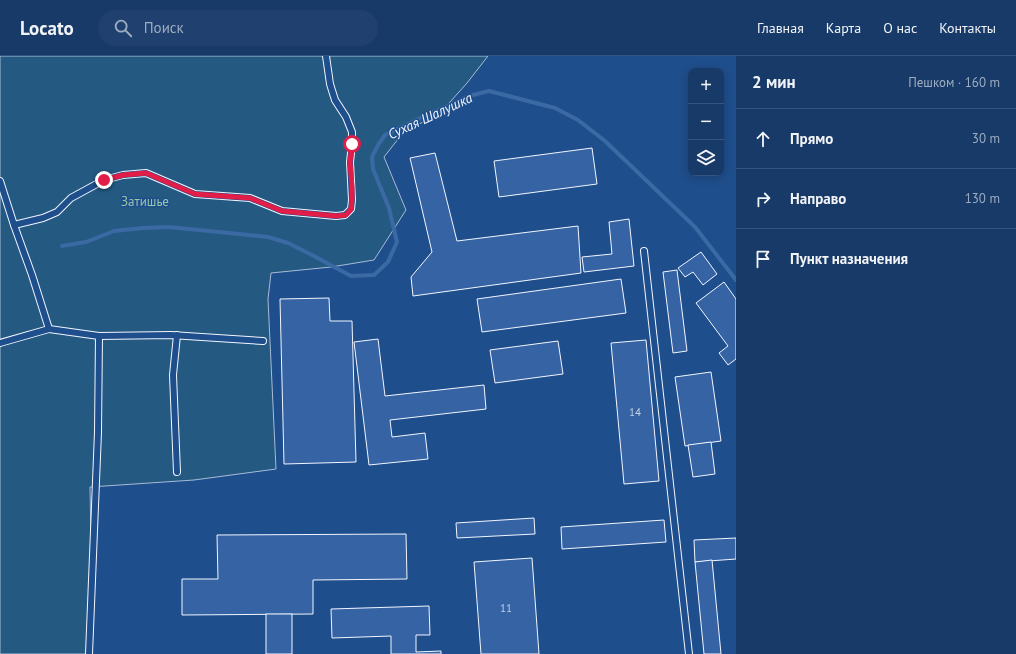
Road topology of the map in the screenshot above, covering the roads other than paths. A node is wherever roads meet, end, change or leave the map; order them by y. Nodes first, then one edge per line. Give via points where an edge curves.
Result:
1 (326, 56) edge
2 (0, 181) edge
3 (14, 225) junction
4 (644, 251) dead end
5 (49, 329) junction
6 (177, 335) junction
7 (99, 336) junction
8 (263, 341) dead end
9 (0, 343) edge
10 (177, 472) dead end
11 (89, 654) edge
12 (689, 654) edge

1 - 3 lane via 335,100 352,132 352,200 351,209 346,215 282,211 250,198 195,194 146,173 104,180 71,198 56,212
2 - 3 lane
3 - 5 lane
4 - 12 lane
5 - 7 lane
5 - 9 lane
6 - 7 lane
6 - 8 lane
6 - 10 lane via 173,375
7 - 11 lane via 98,432

